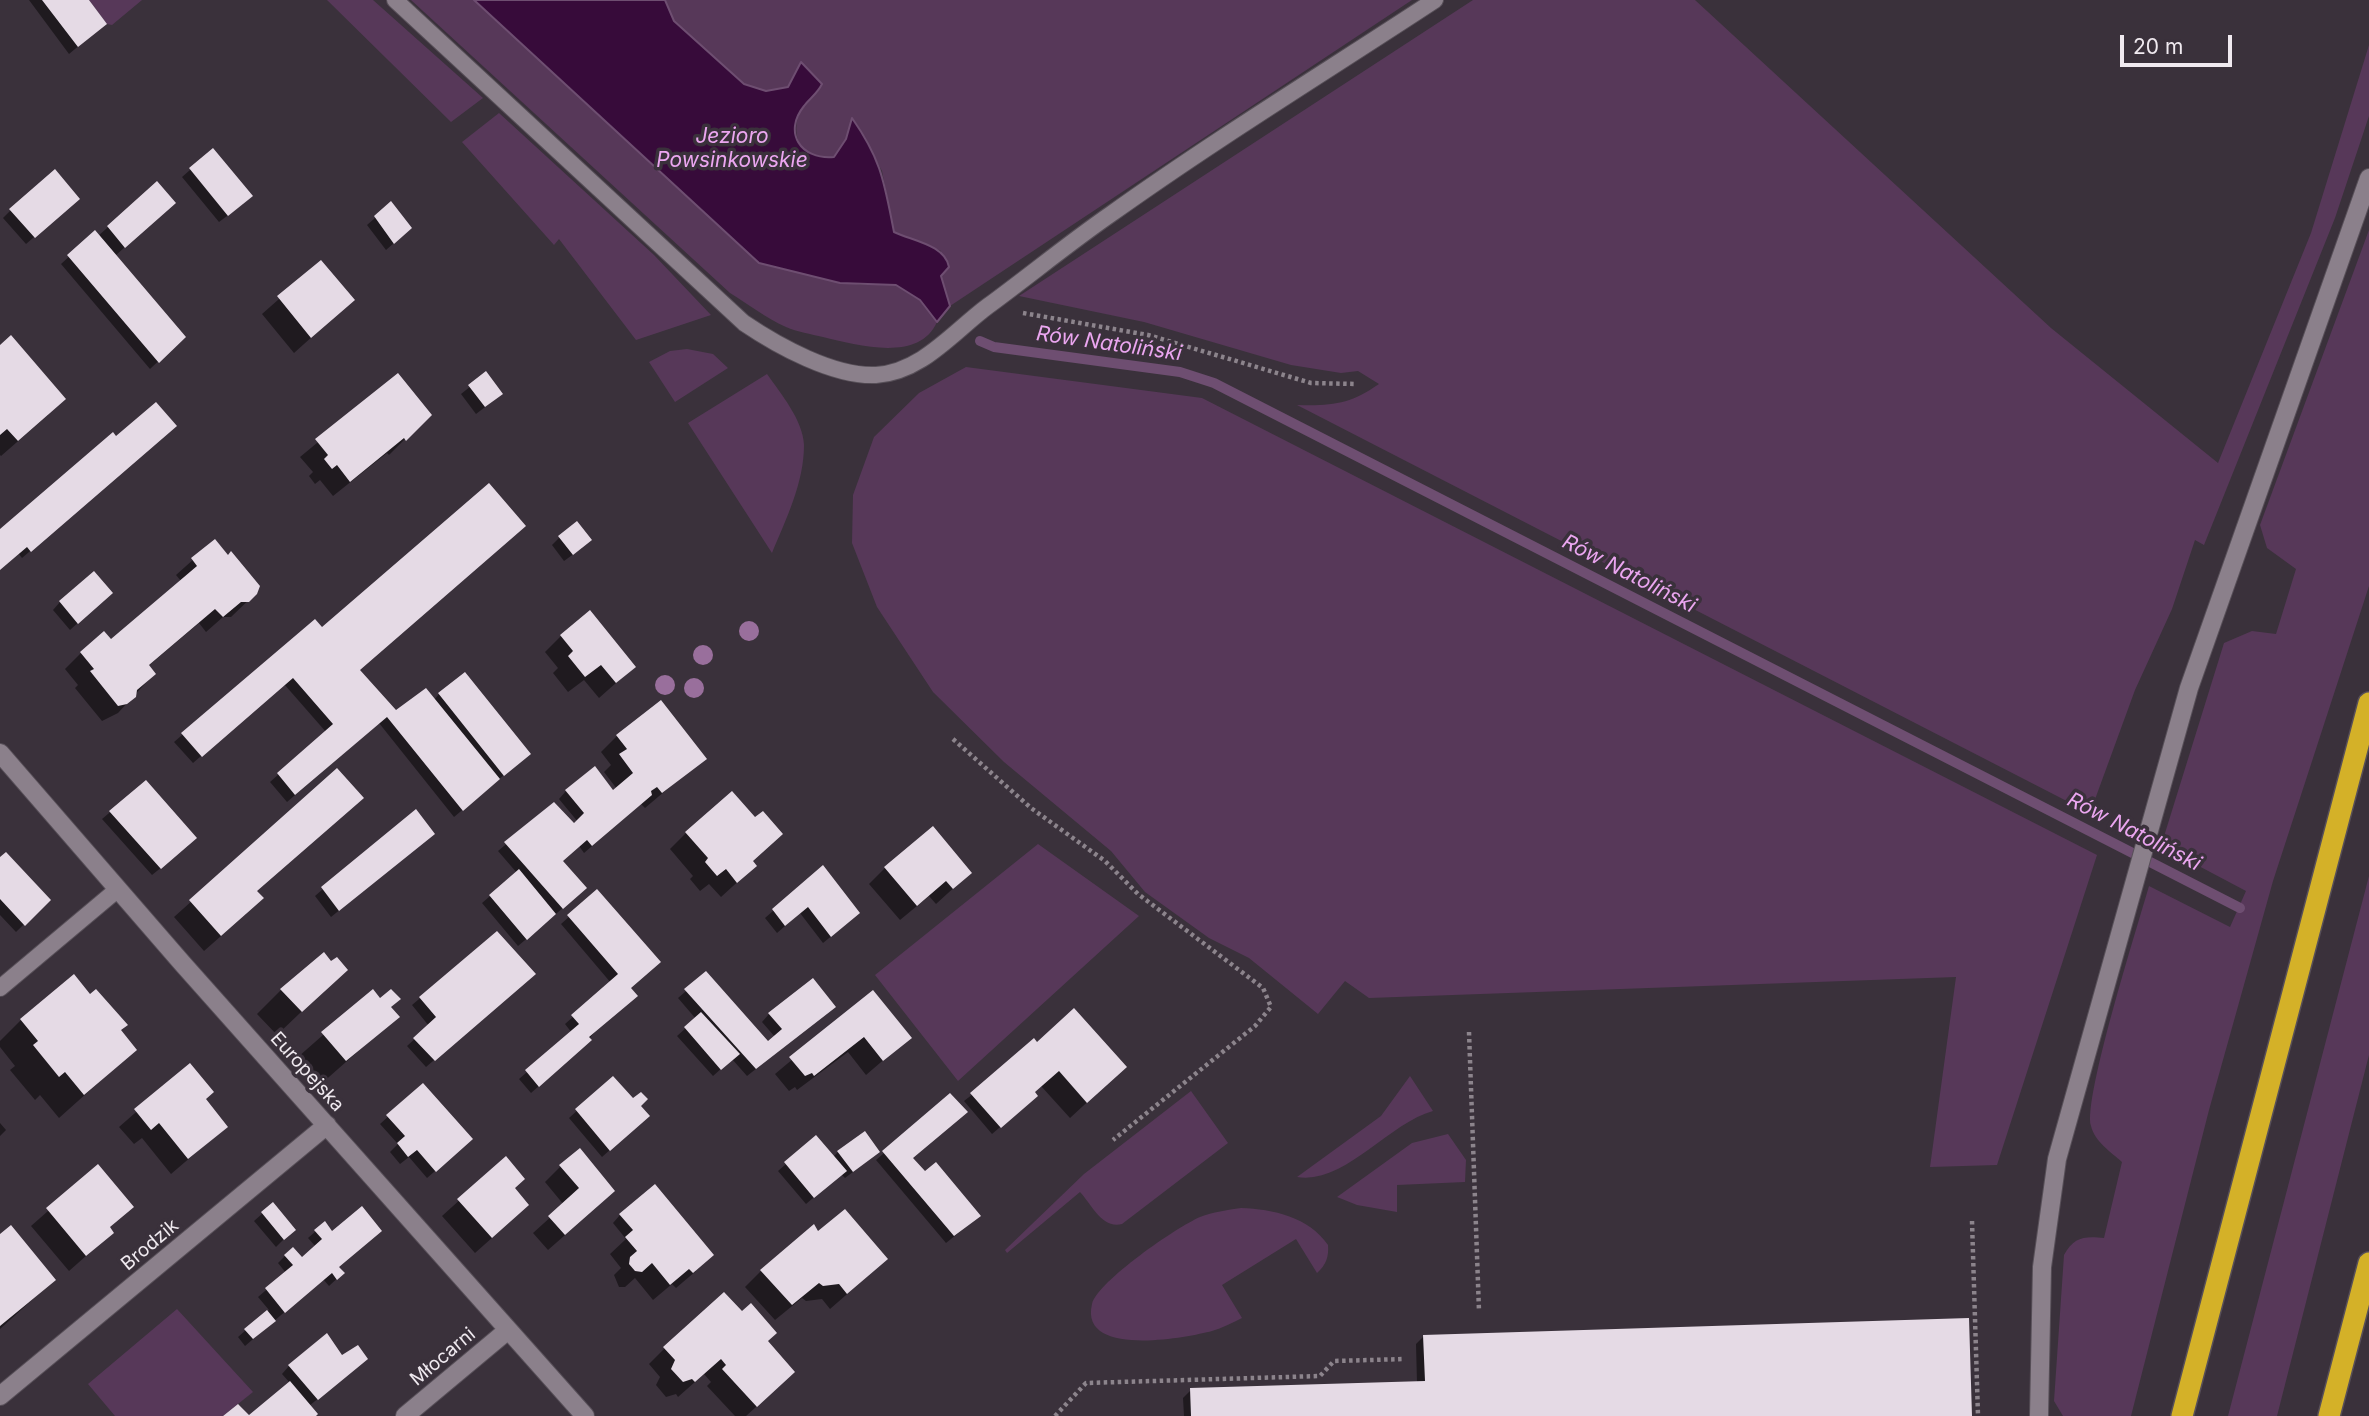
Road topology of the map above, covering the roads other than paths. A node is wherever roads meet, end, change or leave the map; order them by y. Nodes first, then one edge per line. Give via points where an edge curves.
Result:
1 (395, 0) edge
2 (1435, 0) edge
3 (2369, 178) edge
4 (2369, 703) edge
5 (0, 753) edge
6 (118, 889) junction
7 (0, 988) edge
8 (327, 1125) junction
9 (2369, 1263) edge
10 (508, 1330) junction
11 (0, 1396) edge
12 (405, 1416) edge
13 (585, 1416) edge
14 (2039, 1416) edge
15 (2182, 1416) edge
16 (2329, 1416) edge

1 - 2 lane via 744,323 773,343 848,370 876,375 912,365 930,354 1111,214
3 - 14 street via 2189,688 2057,1159 2042,1268
4 - 15 highway
5 - 6 street, Europejska
6 - 7 lane
6 - 8 street, Europejska
8 - 10 street, Europejska
8 - 11 street, Brodzik
9 - 16 highway
10 - 12 street, Młocarni
10 - 13 street, Europejska

